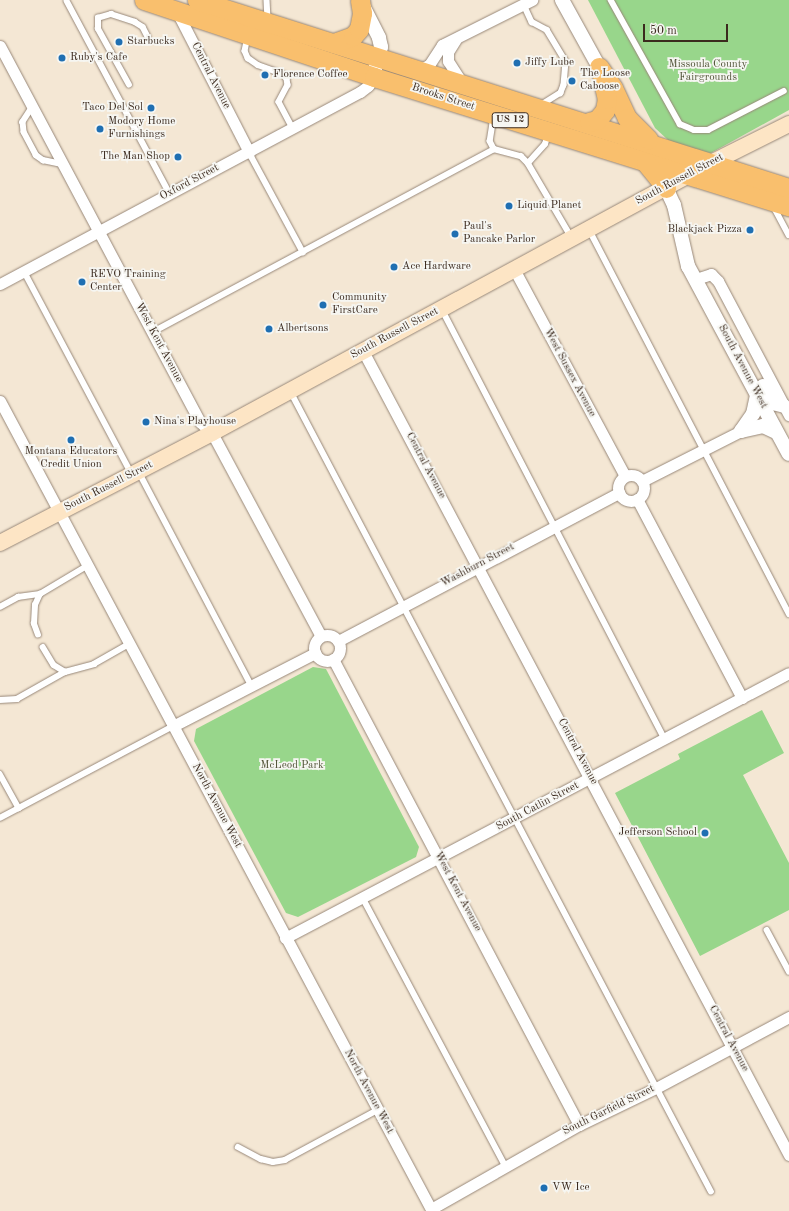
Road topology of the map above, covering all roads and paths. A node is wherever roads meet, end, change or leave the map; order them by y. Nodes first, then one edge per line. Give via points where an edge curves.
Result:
1 (144, 0) edge
2 (197, 0) edge
3 (267, 0) edge
4 (360, 0) edge
5 (562, 0) edge
6 (611, 0) edge
7 (67, 1) edge
8 (528, 2) edge
9 (173, 5) edge
10 (267, 22) junction
11 (249, 35) junction
12 (148, 37) dead end
13 (456, 39) junction
14 (334, 43) junction
15 (0, 46) edge
16 (379, 57) junction
17 (599, 67) junction
18 (419, 70) junction
19 (374, 76) junction
20 (463, 83) junction
21 (129, 85) dead end
22 (784, 91) dead end
23 (33, 107) junction
24 (539, 107) junction
25 (494, 115) junction
26 (594, 119) junction
27 (789, 124) edge
28 (293, 128) junction
29 (548, 132) junction
30 (656, 145) junction
31 (494, 150) junction
32 (249, 152) junction
33 (528, 163) junction
34 (646, 163) junction
35 (710, 163) junction
36 (62, 164) junction
37 (688, 176) junction
38 (666, 188) junction
39 (789, 188) edge
40 (170, 194) junction
41 (771, 201) junction
42 (789, 206) edge
43 (589, 229) junction
44 (98, 232) junction
45 (789, 235) edge
46 (572, 238) junction
47 (303, 252) junction
48 (514, 270) junction
49 (24, 271) junction
50 (696, 279) junction
51 (0, 284) edge
52 (442, 308) junction
53 (153, 332) junction
54 (728, 340) junction
55 (363, 351) junction
56 (290, 390) junction
57 (757, 395) junction
58 (0, 401) edge
59 (787, 408) edge
60 (741, 431) junction
61 (776, 432) junction
62 (212, 433) junction
63 (702, 450) junction
64 (789, 454) edge
65 (135, 473) junction
66 (625, 476) junction
67 (642, 481) junction
68 (619, 493) junction
69 (637, 499) junction
70 (58, 513) junction
71 (554, 527) junction
72 (0, 543) edge
73 (87, 566) junction
74 (478, 566) junction
75 (40, 594) junction
76 (404, 606) junction
77 (0, 607) edge
78 (789, 614) edge
79 (38, 635) dead end
80 (321, 636) junction
81 (338, 641) junction
82 (129, 644) junction
83 (43, 647) dead end
84 (315, 653) junction
85 (333, 659) junction
86 (65, 672) junction
87 (789, 674) edge
88 (251, 684) junction
89 (742, 698) junction
90 (0, 700) edge
91 (173, 726) junction
92 (665, 740) junction
93 (0, 774) edge
94 (591, 779) junction
95 (19, 808) junction
96 (0, 818) edge
97 (515, 819) junction
98 (439, 858) junction
99 (363, 898) junction
100 (767, 930) dead end
101 (285, 938) junction
102 (789, 971) edge
103 (789, 1017) edge
104 (733, 1048) junction
105 (656, 1088) junction
106 (378, 1110) junction
107 (579, 1125) junction
108 (238, 1147) dead end
109 (789, 1155) edge
110 (505, 1166) junction
111 (711, 1191) dead end
112 (432, 1210) edge

1 - 9 highway, Brooks Street / US 12
2 - 10 highway, Brooks Street / US 12
3 - 10 lane
4 - 14 highway via 362,13 359,29 353,36
4 - 16 street via 379,38
5 - 17 street
6 - 22 lane via 680,124 694,130 708,130
7 - 40 lane
8 - 13 street
8 - 24 lane via 532,22 547,30 566,62 561,94
9 - 11 highway, Brooks Street / US 12
9 - 32 street, Central Avenue
10 - 14 highway, Brooks Street / US 12
11 - 19 highway, Brooks Street / US 12
11 - 28 lane via 245,51 248,58 258,65 283,74 287,79 288,84 279,102
12 - 21 lane via 143,27 136,22 111,14 98,18 98,29
13 - 18 street via 442,45 429,65
13 - 20 street via 450,48 448,61 452,71
14 - 16 highway, Brooks Street / US 12
15 - 23 street, West Kent Avenue
16 - 18 highway, Brooks Street / US 12
16 - 19 street
17 - 26 highway via 607,99
17 - 30 highway via 633,126
18 - 20 highway, Brooks Street / US 12
19 - 25 highway, Brooks Street / US 12
19 - 28 street, Oxford Street via 365,90
20 - 24 highway, Brooks Street / US 12
23 - 36 street, West Kent Avenue
23 - 36 lane via 23,122 24,132 36,155 43,160
24 - 26 highway, Brooks Street / US 12
25 - 29 highway, Brooks Street / US 12
25 - 31 lane via 490,140
26 - 30 highway, Brooks Street / US 12
27 - 35 main road, South Russell Street
28 - 32 street, Oxford Street
29 - 33 lane via 545,144
29 - 34 highway, Brooks Street / US 12
30 - 35 highway, Brooks Street / US 12
31 - 33 lane via 521,156
31 - 47 lane
32 - 40 street, Oxford Street
32 - 47 lane
33 - 46 lane
34 - 37 highway, Brooks Street / US 12
34 - 38 highway
35 - 37 main road, South Russell Street
35 - 39 highway, Brooks Street / US 12
36 - 44 street, West Kent Avenue
37 - 38 main road, South Russell Street
37 - 41 highway, Brooks Street / US 12
38 - 43 main road, South Russell Street
38 - 50 street, South Avenue West via 674,205 683,255
40 - 44 street, Oxford Street
41 - 42 highway, Brooks Street / US 12
41 - 45 lane
43 - 46 main road, South Russell Street
43 - 63 lane
44 - 49 street, Oxford Street
44 - 53 street, West Kent Avenue
46 - 48 main road, South Russell Street
47 - 53 lane
48 - 52 main road, South Russell Street
48 - 66 street, West Sussex Avenue
49 - 51 street, Oxford Street
49 - 65 lane
50 - 54 street, South Avenue West
50 - 59 street, South Avenue West via 711,274 718,281
52 - 55 main road, South Russell Street
52 - 71 lane
53 - 62 street, West Kent Avenue via 200,422
54 - 57 street, South Avenue West
54 - 59 street via 748,358 772,403
55 - 56 main road, South Russell Street
55 - 74 street, Central Avenue
56 - 62 main road, South Russell Street
56 - 76 lane
57 - 60 street via 753,414
57 - 61 street, South Avenue West
58 - 70 street, North Avenue West
60 - 61 street via 759,426 769,427
60 - 63 street
61 - 64 street, South Avenue West
62 - 65 main road, South Russell Street
62 - 80 street, West Kent Avenue
63 - 67 street
63 - 78 lane
65 - 70 main road, South Russell Street
65 - 88 lane
66 - 67 street via 635,475
66 - 68 street via 618,485
67 - 69 street via 644,490
68 - 69 street via 626,500
68 - 71 street, Washburn Street
69 - 89 street
70 - 72 main road, South Russell Street
70 - 73 street, North Avenue West
71 - 74 street, Washburn Street
71 - 92 lane
73 - 75 lane
73 - 82 street, North Avenue West
74 - 76 street, Washburn Street
74 - 94 street, Central Avenue
75 - 77 lane via 18,597
75 - 79 lane via 35,604 34,624
76 - 81 street, Washburn Street
76 - 97 lane
80 - 81 street via 332,636
80 - 84 street via 314,645
81 - 85 street via 340,650
82 - 86 lane via 94,664
82 - 91 street, North Avenue West
83 - 86 lane via 54,665
84 - 85 street via 322,660
84 - 88 street
85 - 98 street, West Kent Avenue
86 - 90 lane via 17,699
87 - 89 street, South Catlin Street
88 - 91 street
89 - 92 street, South Catlin Street
91 - 95 lane
91 - 101 street, North Avenue West
92 - 94 street, South Catlin Street
93 - 95 lane
94 - 97 street, South Catlin Street
94 - 104 street, Central Avenue
95 - 96 lane
97 - 98 street, South Catlin Street
97 - 105 lane
98 - 99 street, South Catlin Street
98 - 107 street, West Kent Avenue
99 - 101 street, South Catlin Street
99 - 110 lane
100 - 102 lane
101 - 106 street, North Avenue West
103 - 104 street, South Garfield Street
104 - 105 street, South Garfield Street
104 - 109 street, Central Avenue
105 - 107 street, South Garfield Street
105 - 111 lane
106 - 108 lane via 284,1160 261,1160
106 - 112 street, North Avenue West
107 - 110 street, South Garfield Street
110 - 112 street, South Garfield Street

